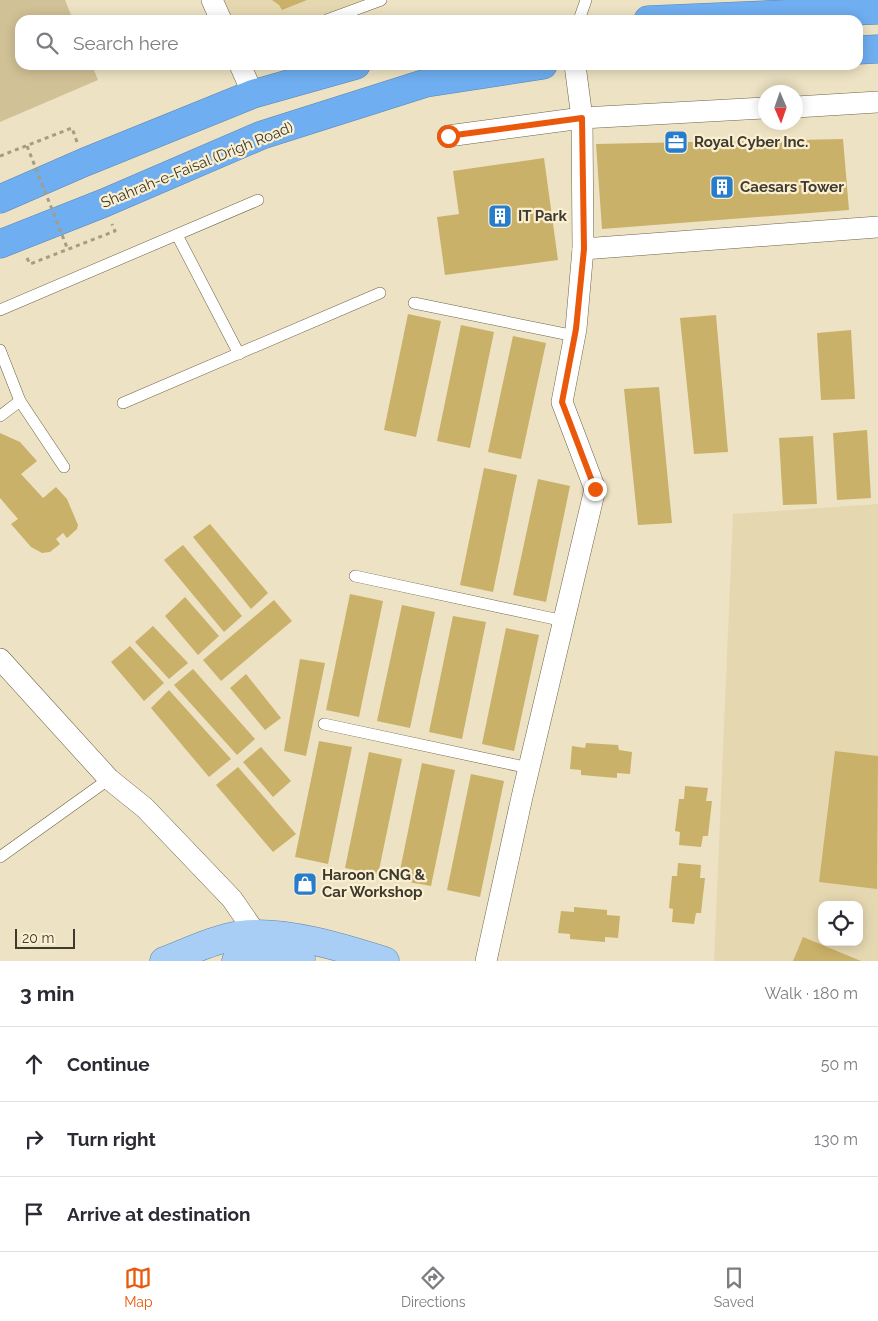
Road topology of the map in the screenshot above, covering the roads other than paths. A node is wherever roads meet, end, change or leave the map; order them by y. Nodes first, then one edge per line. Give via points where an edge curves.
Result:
1 (212, 0) edge
2 (381, 0) edge
3 (586, 0) edge
4 (878, 10) edge
5 (219, 15) edge
6 (340, 15) edge
7 (581, 15) edge
8 (763, 15) edge
9 (878, 49) edge
10 (863, 50) edge
11 (242, 70) edge
12 (338, 70) edge
13 (510, 70) edge
14 (576, 70) edge
15 (254, 94) junction
16 (878, 102) edge
17 (803, 107) edge
18 (758, 108) edge
19 (582, 118) junction
20 (448, 136) dead end
21 (0, 199) edge
22 (258, 200) dead end
23 (878, 227) edge
24 (177, 235) junction
25 (0, 244) edge
26 (584, 249) junction
27 (380, 293) dead end
28 (414, 303) dead end
29 (0, 310) edge
30 (575, 336) junction
31 (0, 350) edge
32 (239, 354) junction
33 (20, 400) junction
34 (123, 403) dead end
35 (0, 416) edge
36 (64, 467) dead end
37 (356, 576) dead end
38 (564, 621) junction
39 (0, 660) edge
40 (324, 724) dead end
41 (529, 768) junction
42 (110, 779) junction
43 (0, 857) edge
44 (262, 944) junction
45 (164, 961) edge
46 (236, 961) edge
47 (312, 961) edge
48 (385, 961) edge
49 (486, 961) edge

1 - 5 street
2 - 6 lane
3 - 7 lane
4 - 8 highway
9 - 10 highway
11 - 15 street
12 - 15 highway
13 - 25 highway, Shahrah-e-Faisal (Drigh Road) via 426,83 262,135
14 - 19 street
15 - 21 highway
16 - 17 street
18 - 19 street
19 - 20 street
19 - 26 street
22 - 24 lane
23 - 26 street
24 - 29 lane
24 - 32 lane
26 - 30 street
27 - 32 lane
28 - 30 lane
30 - 38 street via 562,402 595,489
31 - 33 lane
32 - 34 lane
33 - 35 lane
33 - 36 lane
37 - 38 lane
38 - 41 street
39 - 42 street
40 - 41 lane
41 - 49 street
42 - 43 lane
42 - 44 street via 145,808 213,878 232,899
44 - 45 main road via 239,935
44 - 46 main road
44 - 47 main road
44 - 48 main road via 281,936 318,942

